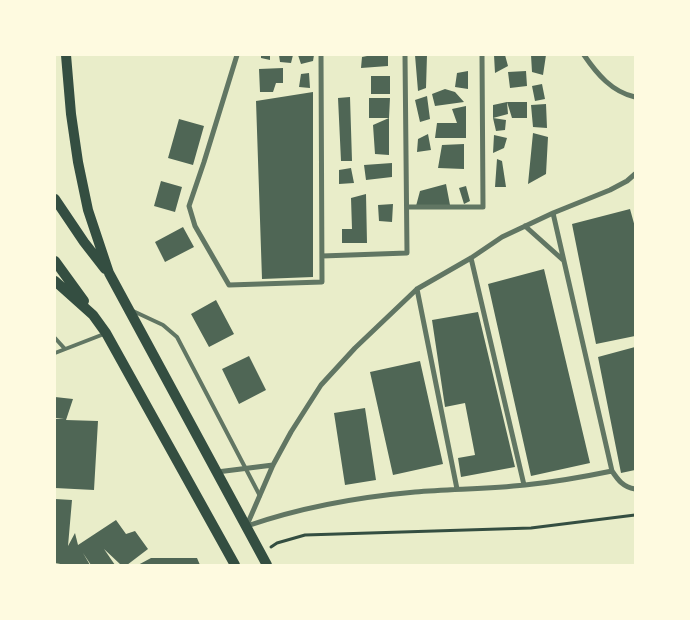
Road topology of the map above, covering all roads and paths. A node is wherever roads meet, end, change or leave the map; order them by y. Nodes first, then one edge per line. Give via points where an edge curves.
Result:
1 (66, 55) edge
2 (237, 55) edge
3 (321, 55) edge
4 (405, 55) edge
5 (482, 55) edge
6 (584, 55) edge
7 (635, 97) edge
8 (635, 174) edge
9 (55, 199) edge
10 (407, 207) junction
11 (553, 213) junction
12 (525, 226) junction
13 (322, 256) junction
14 (471, 258) junction
15 (564, 260) junction
16 (55, 261) edge
17 (109, 273) junction
18 (55, 281) edge
19 (417, 289) junction
20 (127, 308) junction
21 (93, 315) junction
22 (106, 333) junction
23 (55, 338) edge
24 (65, 349) junction
25 (55, 353) edge
26 (273, 465) junction
27 (246, 469) junction
28 (612, 471) junction
29 (217, 472) junction
30 (524, 485) junction
31 (456, 489) junction
32 (635, 489) edge
33 (260, 496) junction
34 (635, 515) edge
35 (246, 526) junction
36 (270, 547) dead end
37 (235, 565) edge
38 (267, 565) edge

1 - 17 main road via 78,162 88,210
2 - 13 street via 189,206 195,226 229,284 322,282
3 - 13 street
4 - 10 street
5 - 10 street via 483,207
6 - 7 street via 607,83 625,95
8 - 11 street via 610,190
9 - 17 main road
10 - 13 street via 407,253
11 - 12 street
11 - 15 street
12 - 14 street
12 - 15 street
14 - 19 street
14 - 30 street
15 - 28 street
16 - 21 main road
17 - 20 main road
18 - 21 main road
19 - 26 street via 355,348 322,385
19 - 31 street
20 - 27 lane via 163,325 177,337
20 - 29 main road
21 - 22 main road
22 - 24 lane
22 - 37 main road
23 - 24 lane
24 - 25 lane
26 - 27 street
26 - 33 street
27 - 29 street
27 - 33 lane
28 - 30 street
28 - 32 street via 620,482
29 - 35 main road
30 - 31 street
31 - 35 street via 382,496 304,510
33 - 35 street
34 - 36 path via 531,528 305,535
35 - 38 main road

